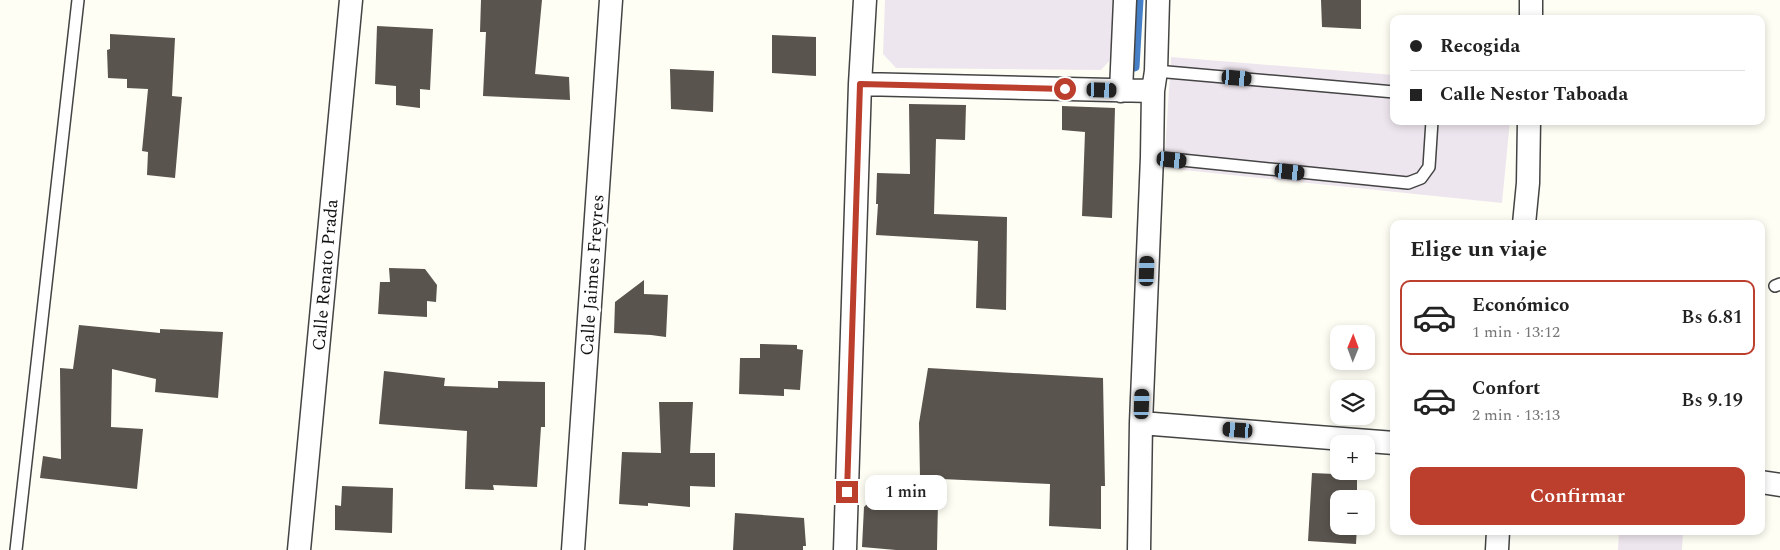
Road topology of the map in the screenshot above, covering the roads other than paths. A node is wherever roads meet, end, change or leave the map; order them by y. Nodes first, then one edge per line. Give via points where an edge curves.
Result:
1 (78, 0) edge
2 (351, 0) edge
3 (611, 0) edge
4 (865, 0) edge
5 (1125, 0) edge
6 (1158, 0) edge
7 (1531, 0) edge
8 (1531, 15) edge
9 (1154, 81) junction
10 (860, 84) junction
11 (1121, 91) junction
12 (1390, 92) edge
13 (1432, 125) edge
14 (1529, 125) edge
15 (1152, 158) junction
16 (1524, 220) edge
17 (1141, 423) junction
18 (1390, 442) edge
19 (1765, 483) edge
20 (1780, 485) edge
21 (1498, 535) edge
22 (16, 550) edge
23 (299, 550) edge
24 (573, 550) edge
25 (845, 550) edge
26 (1139, 550) edge
27 (1497, 550) edge

1 - 22 lane
2 - 23 street, Calle Renato Prada
3 - 24 street, Calle Jaimes Freyres
4 - 10 street
5 - 11 street
6 - 9 street
7 - 8 street
9 - 11 street
9 - 12 lane
9 - 15 street
10 - 11 street
10 - 25 street
13 - 15 lane via 1429,167 1421,178 1408,184
14 - 16 street
15 - 17 street
17 - 18 street
17 - 26 street
19 - 20 street
21 - 27 street

